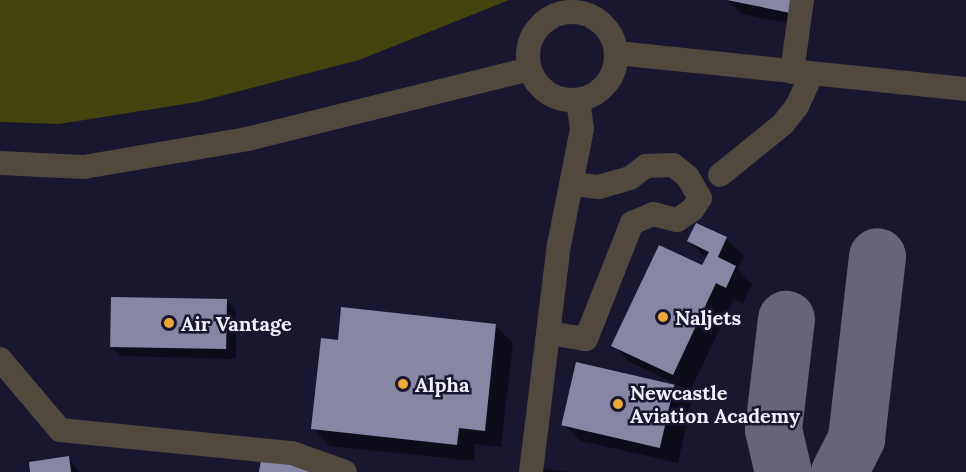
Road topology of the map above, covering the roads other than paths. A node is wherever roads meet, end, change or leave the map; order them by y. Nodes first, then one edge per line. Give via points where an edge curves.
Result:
1 (802, 0) edge
2 (566, 6) edge
3 (617, 53) junction
4 (529, 69) junction
5 (802, 73) junction
6 (966, 88) edge
7 (578, 100) junction
8 (0, 163) edge
9 (720, 176) dead end
10 (572, 184) junction
11 (548, 333) junction
12 (0, 359) edge
13 (345, 472) edge
14 (531, 472) edge

1 - 5 street
2 - 3 street via 601,21 612,36
2 - 4 street via 531,38
3 - 5 street
3 - 7 street via 615,70 607,84 594,95
4 - 7 street via 548,93
4 - 8 street via 223,143 84,167
5 - 6 street
5 - 9 street via 797,106 783,124
7 - 10 street via 582,129
10 - 11 street via 559,245
10 - 11 street via 598,187 630,177 646,166 673,165 688,177 700,198 692,210 677,220 653,214 632,223 586,339
11 - 14 street
12 - 13 street via 60,430 292,453

